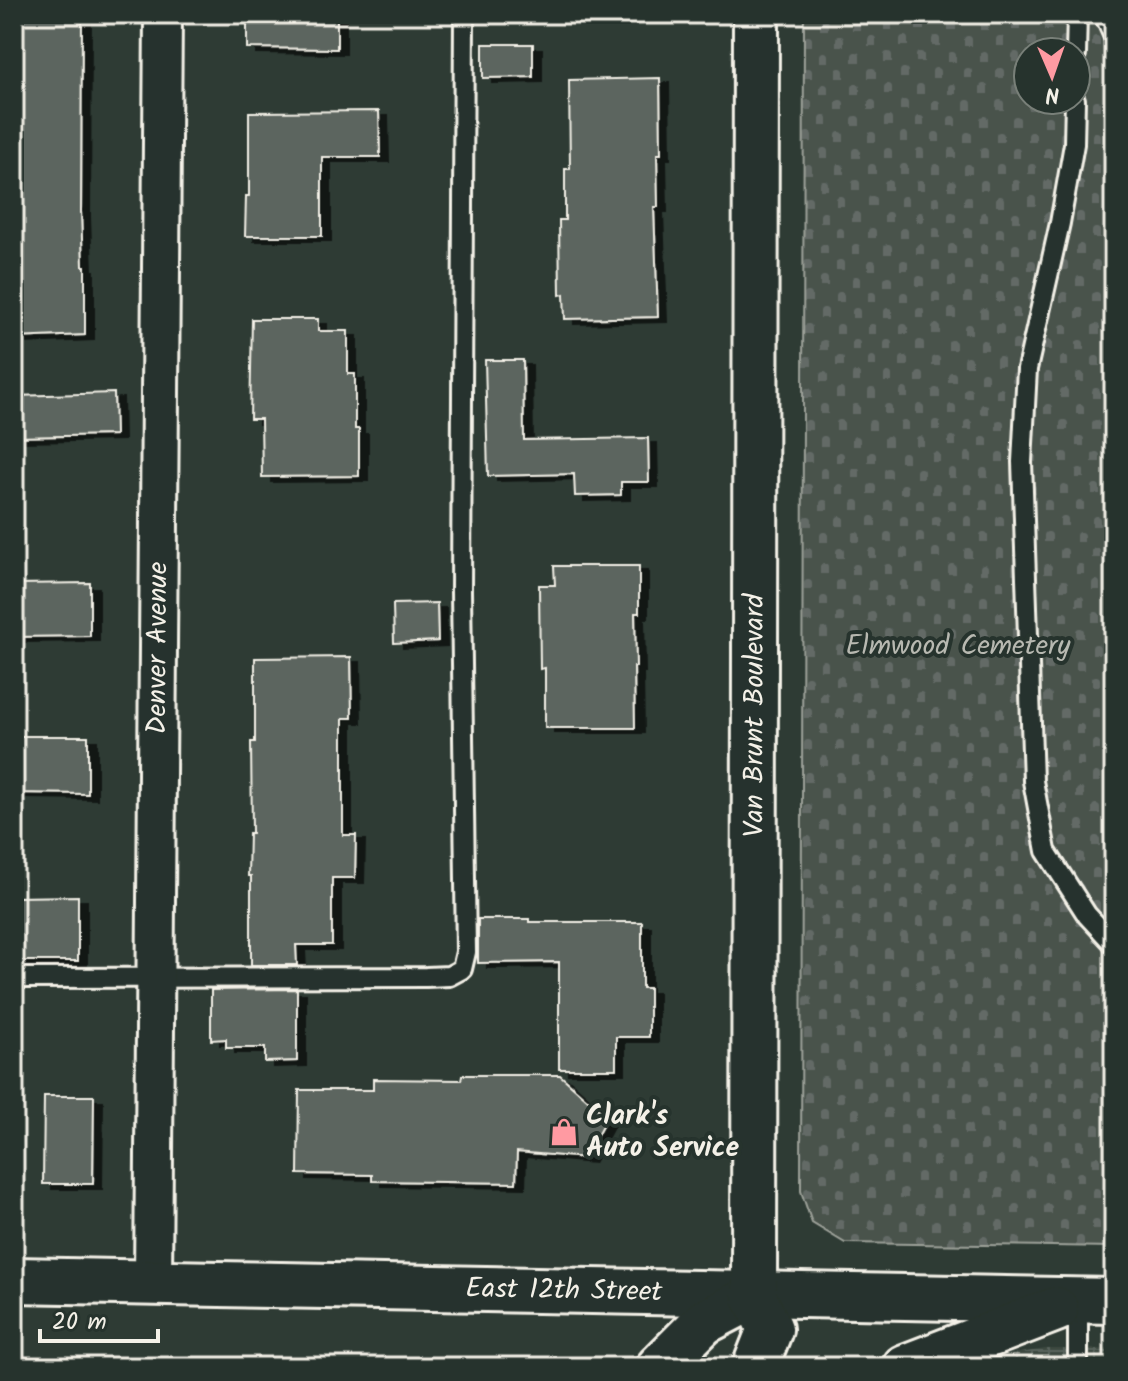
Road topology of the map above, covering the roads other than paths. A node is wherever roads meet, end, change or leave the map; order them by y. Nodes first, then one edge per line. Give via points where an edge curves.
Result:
1 (163, 14) edge
2 (464, 14) edge
3 (756, 14) edge
4 (1077, 14) edge
5 (1104, 14) edge
6 (1076, 36) edge
7 (1114, 37) edge
8 (1075, 116) edge
9 (1114, 944) edge
10 (14, 978) edge
11 (156, 979) junction
12 (14, 1280) edge
13 (153, 1282) junction
14 (754, 1296) junction
15 (1096, 1301) edge
16 (659, 1367) edge
17 (755, 1367) edge
18 (905, 1367) edge
19 (1078, 1367) edge

1 - 11 street, Denver Avenue
2 - 11 lane via 462,969 449,976 426,977
3 - 14 street, Van Brunt Boulevard
4 - 6 lane
5 - 7 lane
8 - 9 lane via 1060,223 1027,369 1022,462 1033,781 1046,851 1087,915
10 - 11 lane
11 - 13 street, Denver Avenue
12 - 13 street, East 12th Street
13 - 14 street, East 12th Street
14 - 15 street, East 12th Street
14 - 16 street via 704,1322
14 - 17 street via 770,1329
15 - 18 street
15 - 19 lane

